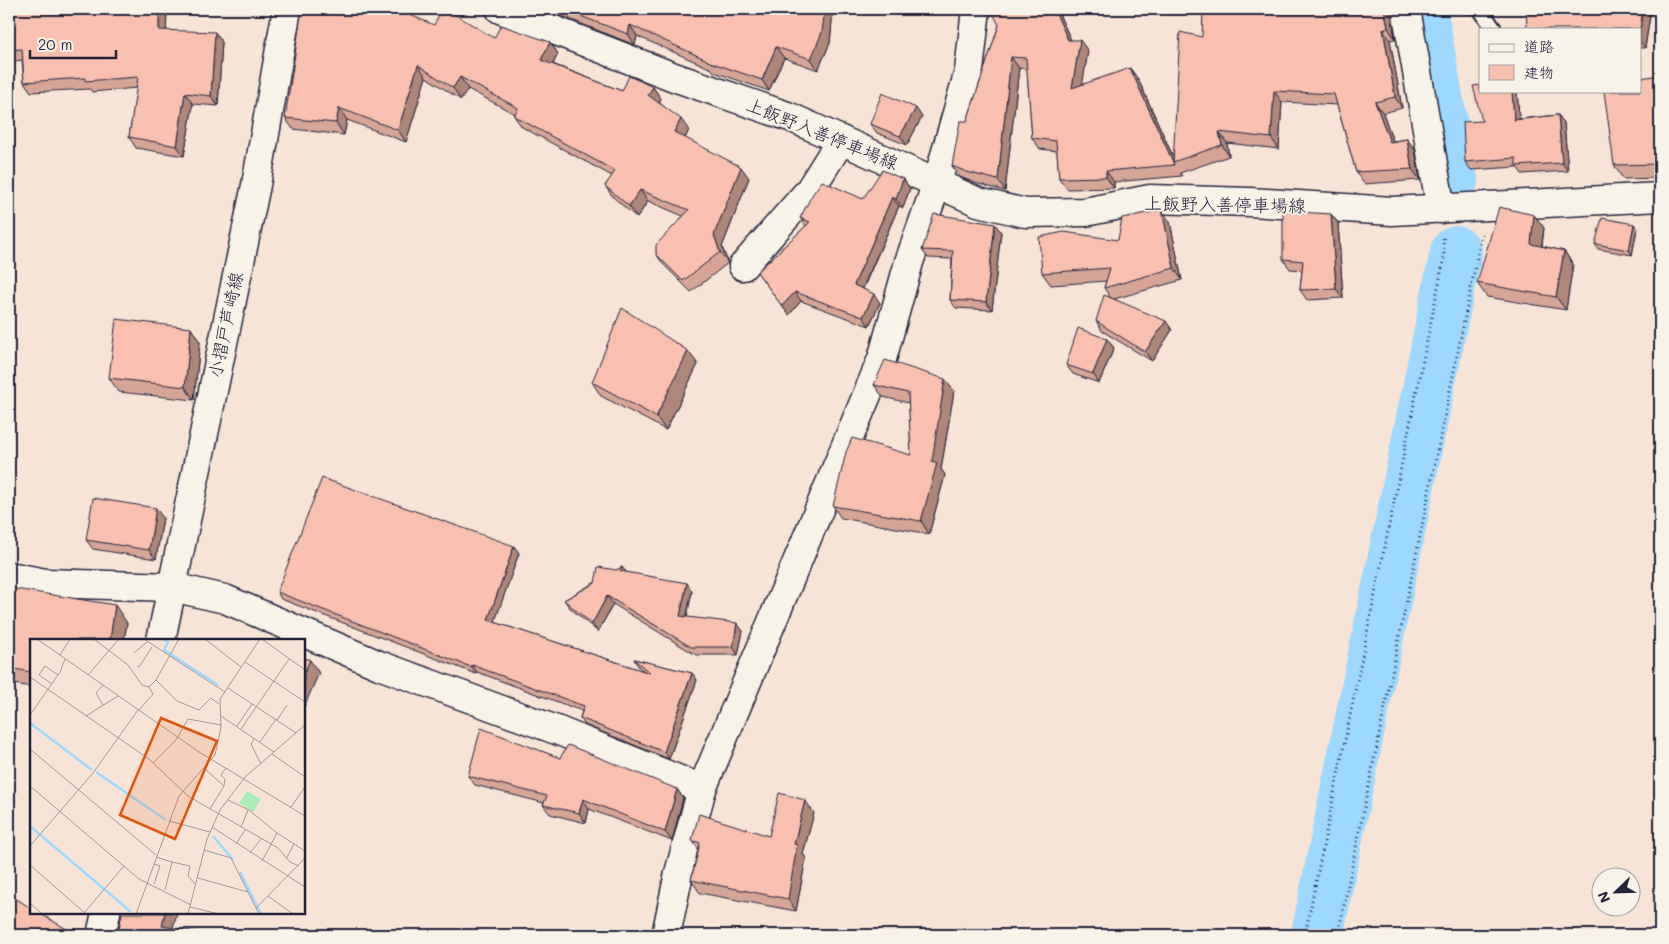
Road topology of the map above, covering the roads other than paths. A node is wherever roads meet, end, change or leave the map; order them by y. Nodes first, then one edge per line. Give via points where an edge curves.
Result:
1 (287, 9) edge
2 (500, 9) edge
3 (976, 9) edge
4 (1406, 9) edge
5 (1480, 9) edge
6 (1493, 28) edge
7 (841, 140) junction
8 (937, 183) junction
9 (1660, 197) edge
10 (1441, 209) junction
11 (743, 266) dead end
12 (9, 576) edge
13 (172, 587) junction
14 (161, 639) edge
15 (702, 789) junction
16 (106, 914) edge
17 (101, 935) edge
18 (666, 935) edge

1 - 13 street, 小摺戸芦崎線 via 256,185
2 - 7 street, 上飯野入善停車場線 via 674,77 790,117
3 - 8 street via 969,71
4 - 10 street
5 - 6 lane
7 - 8 street, 上飯野入善停車場線
7 - 11 street via 809,191
8 - 10 street, 上飯野入善停車場線 via 978,202 1025,213 1085,212 1150,199 1392,211
8 - 15 street via 882,359
9 - 10 street, 上飯野入善停車場線
12 - 13 street via 46,583
13 - 14 street, 小摺戸芦崎線
13 - 15 street via 224,599 378,665 559,731
15 - 18 street via 678,873
16 - 17 street

